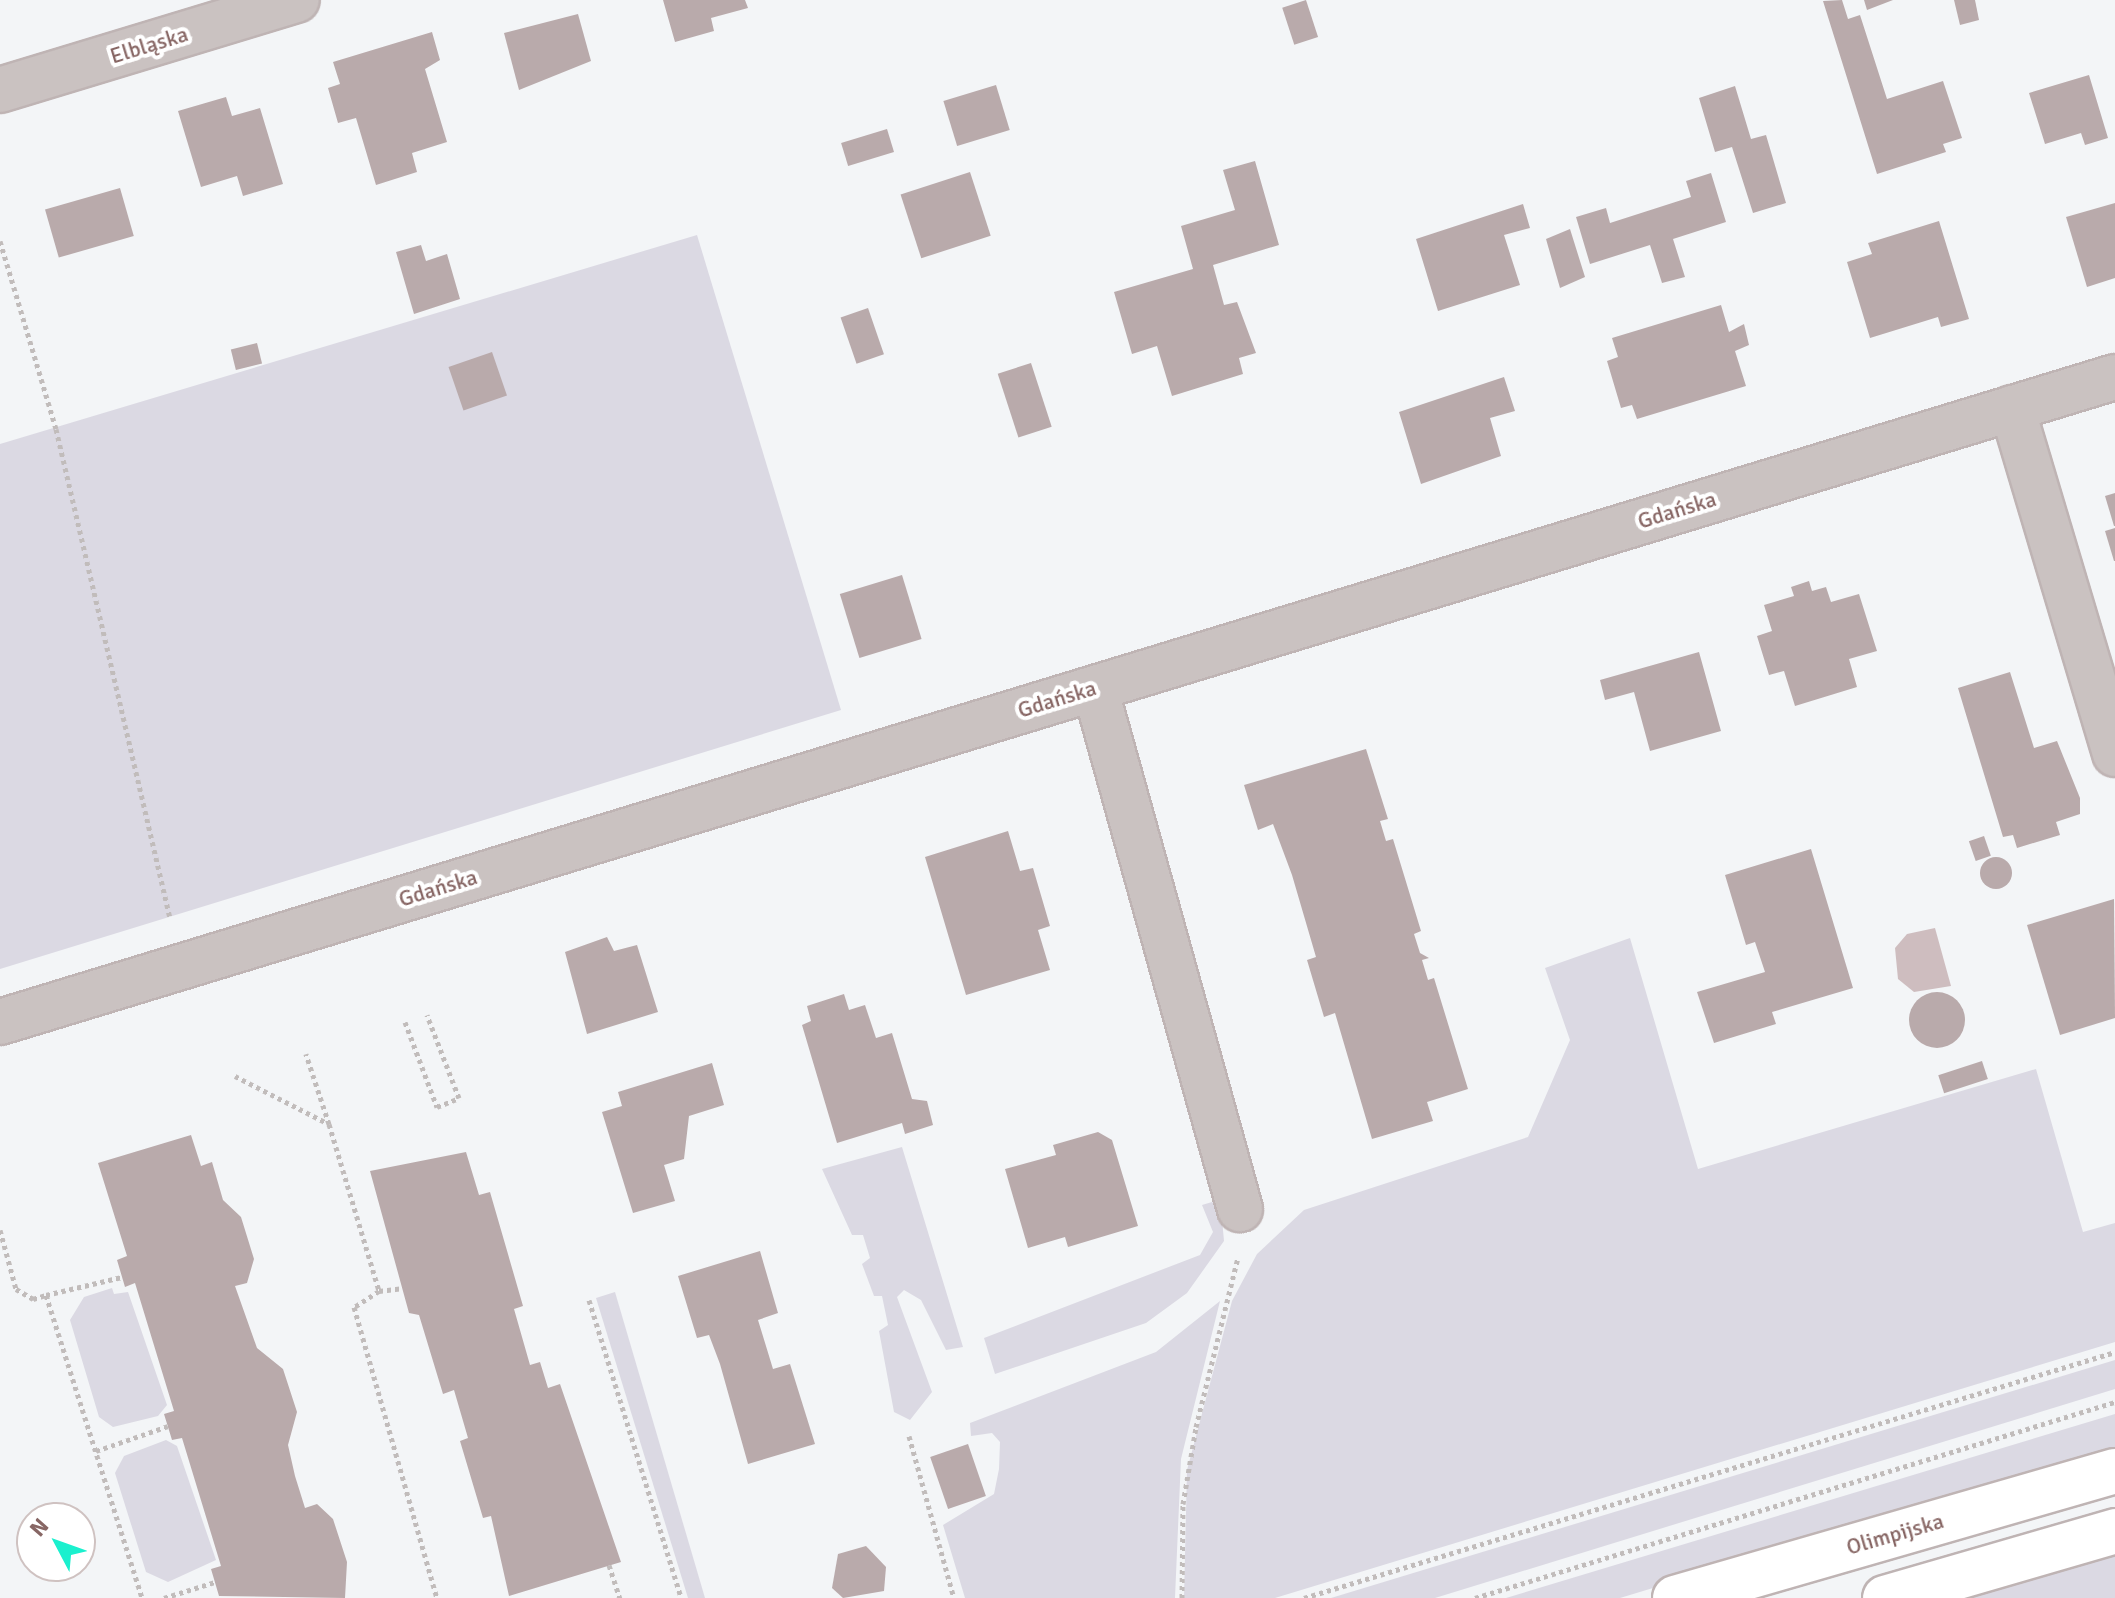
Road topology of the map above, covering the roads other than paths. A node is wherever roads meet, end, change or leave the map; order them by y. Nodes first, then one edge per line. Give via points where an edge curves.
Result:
1 (297, 0) edge
2 (0, 90) edge
3 (2115, 377) edge
4 (2012, 408) junction
5 (1095, 688) junction
6 (2115, 754) edge
7 (0, 1022) edge
8 (1240, 1209) dead end
9 (2115, 1471) edge
10 (2115, 1531) edge
11 (1675, 1598) edge
12 (1885, 1598) edge

1 - 2 street, Elbląska
3 - 4 street, Gdańska
4 - 5 street, Gdańska
4 - 6 street
5 - 7 street, Gdańska
5 - 8 street
9 - 11 main road, Olimpijska
10 - 12 main road

